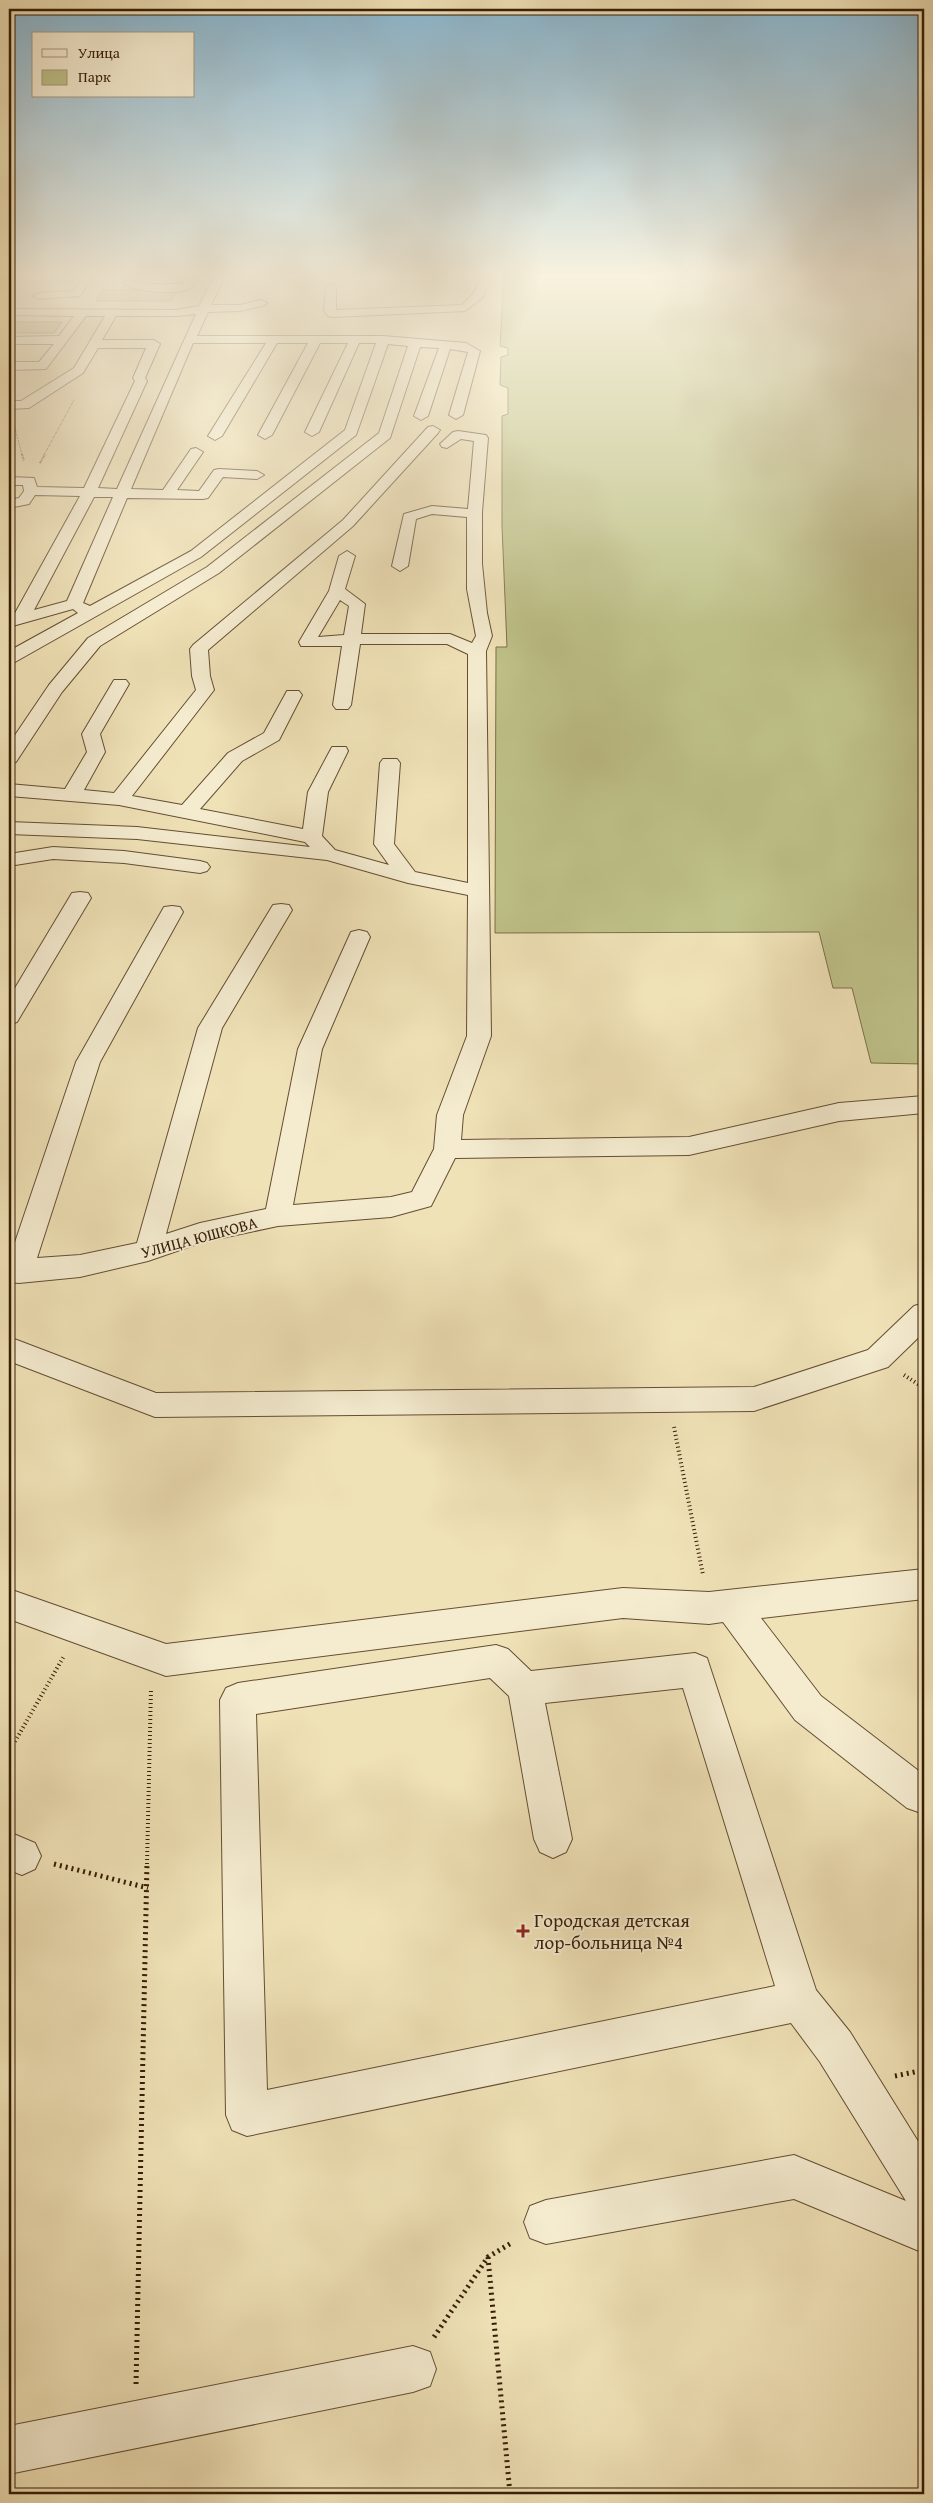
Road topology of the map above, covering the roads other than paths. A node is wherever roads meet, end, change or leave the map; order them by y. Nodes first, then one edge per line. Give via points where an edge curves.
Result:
1 (45, 392) edge
2 (134, 392) edge
3 (165, 392) edge
4 (242, 392) edge
5 (288, 392) edge
6 (331, 392) edge
7 (365, 392) edge
8 (400, 392) edge
9 (430, 392) edge
10 (463, 392) edge
11 (10, 405) dead end
12 (456, 415) dead end
13 (421, 416) dead end
14 (432, 430) dead end
15 (312, 432) dead end
16 (265, 435) dead end
17 (215, 436) dead end
18 (447, 444) dead end
19 (196, 452) dead end
20 (257, 474) dead end
21 (9, 481) edge
22 (30, 486) junction
23 (90, 491) junction
24 (121, 493) junction
25 (168, 494) junction
26 (9, 504) edge
27 (474, 514) junction
28 (346, 556) dead end
29 (400, 566) dead end
30 (337, 591) junction
31 (74, 604) junction
32 (90, 613) junction
33 (15, 620) edge
34 (351, 639) junction
35 (477, 651) junction
36 (9, 658) edge
37 (120, 684) dead end
38 (293, 695) dead end
39 (342, 705) dead end
40 (339, 752) dead end
41 (9, 758) edge
42 (390, 762) dead end
43 (9, 790) edge
44 (72, 794) junction
45 (118, 799) junction
46 (188, 811) junction
47 (9, 828) edge
48 (312, 837) junction
49 (328, 854) junction
50 (9, 860) edge
51 (200, 867) dead end
52 (408, 877) junction
53 (479, 891) junction
54 (80, 898) dead end
55 (281, 910) dead end
56 (172, 912) dead end
57 (359, 937) dead end
58 (9, 1018) edge
59 (924, 1105) edge
60 (447, 1149) junction
61 (278, 1216) junction
62 (148, 1251) junction
63 (14, 1271) edge
64 (924, 1314) edge
65 (9, 1349) edge
66 (924, 1584) edge
67 (9, 1604) edge
68 (720, 1607) junction
69 (525, 1688) junction
70 (924, 1796) edge
71 (553, 1839) dead end
72 (800, 2002) junction
73 (924, 2190) edge
74 (546, 2222) road end
75 (924, 2231) edge
76 (413, 2369) road end
77 (9, 2450) edge

1 - 11 street via 24,405
2 - 23 street
3 - 24 street
4 - 17 street
5 - 16 street
6 - 15 street
7 - 32 street via 351,432 196,554
8 - 41 street via 386,435 213,570 94,642 54,689
9 - 13 street
10 - 12 street
14 - 45 street via 348,523 199,649 200,676 205,690
18 - 27 street via 458,435 481,438
19 - 25 street
20 - 25 street via 219,472 203,495
21 - 22 street
22 - 23 street
22 - 26 street via 24,501
23 - 24 street
23 - 33 street
24 - 25 street
24 - 31 street
27 - 29 street via 418,511 408,516
27 - 35 street via 476,610 484,636
28 - 30 street
30 - 34 street via 358,604
30 - 34 street via 307,642
31 - 32 street
31 - 33 street
32 - 36 street
34 - 35 street via 450,639
34 - 39 street
35 - 53 street
37 - 44 street via 91,734 96,752
38 - 46 street via 272,736 235,757
40 - 48 street via 318,792
42 - 52 street via 384,844
43 - 44 street
44 - 45 street
45 - 46 street
46 - 48 street
47 - 49 street via 64,828 179,837
48 - 49 street
49 - 52 street
50 - 51 street via 53,853 124,857
52 - 53 street
53 - 60 street via 479,1036 450,1116
54 - 58 street
55 - 62 street via 210,1028
56 - 63 street via 88,1062
57 - 61 street via 310,1049
59 - 60 street via 839,1112 689,1146
60 - 61 street, УЛИЦА ЮШКОВА via 422,1199 391,1207
61 - 62 street, УЛИЦА ЮШКОВА via 200,1233
62 - 63 street, УЛИЦА ЮШКОВА via 80,1266
64 - 65 street via 878,1359 754,1399 155,1405
66 - 68 street
67 - 68 street via 152,1652 166,1660 623,1603
68 - 70 street via 808,1708
69 - 71 street
69 - 72 street via 695,1670
69 - 72 street via 496,1661 238,1700 247,2115
72 - 73 street via 835,2047
74 - 75 street via 794,2177
76 - 77 street

